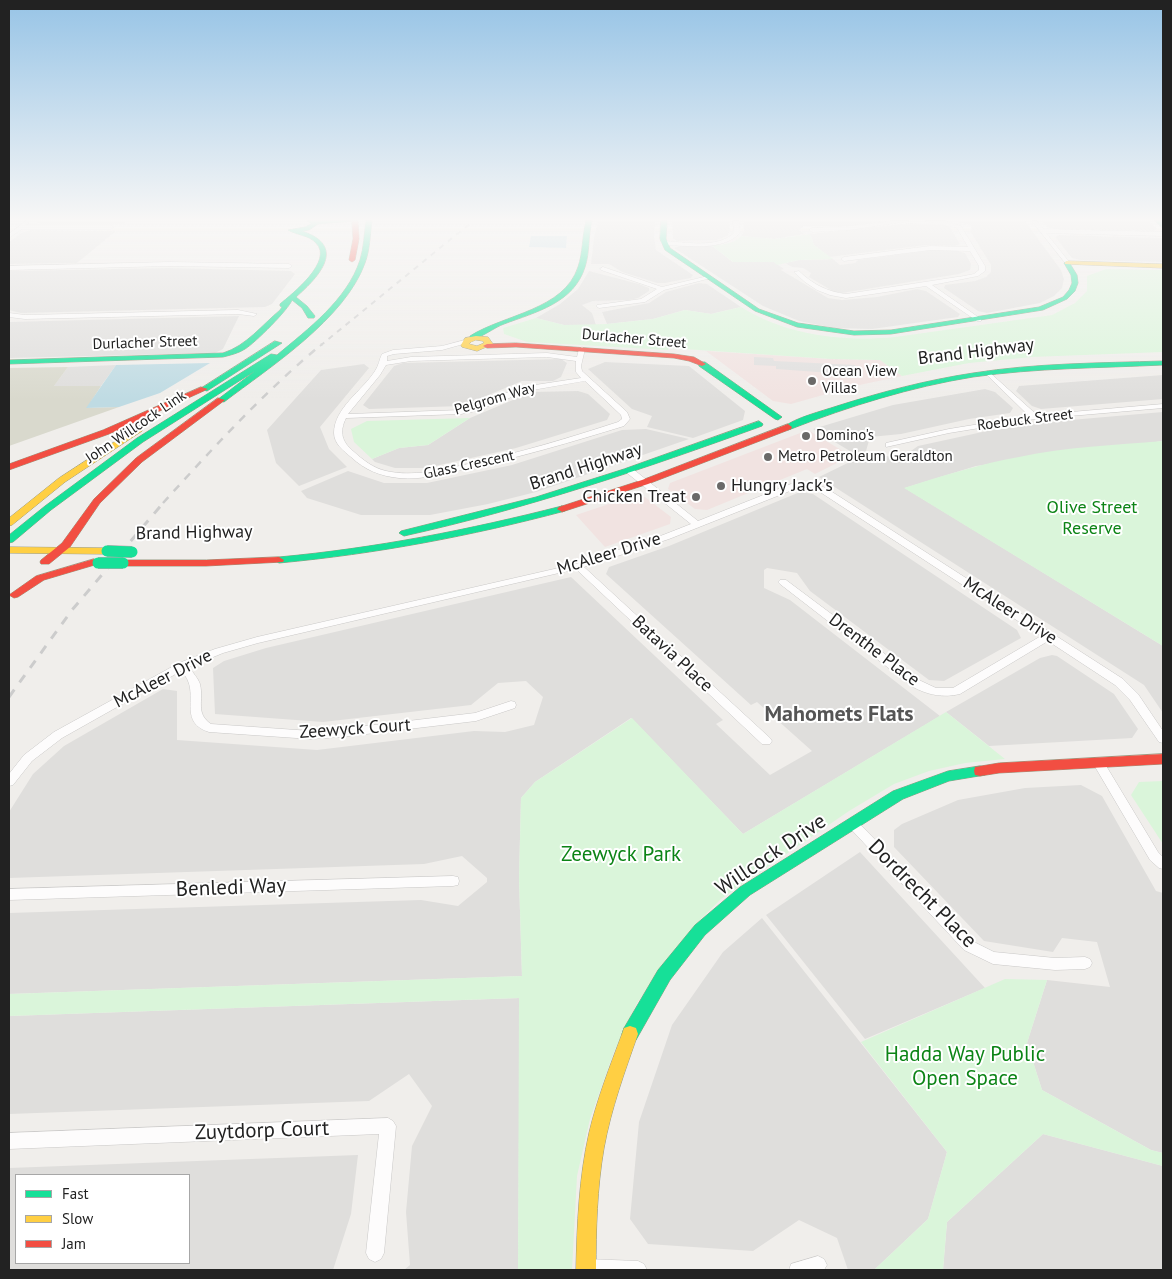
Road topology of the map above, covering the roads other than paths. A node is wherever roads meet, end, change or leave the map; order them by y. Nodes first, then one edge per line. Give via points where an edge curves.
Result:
1 (308, 281) edge
2 (341, 281) edge
3 (354, 281) edge
4 (573, 281) edge
5 (637, 281) edge
6 (697, 281) edge
7 (712, 281) edge
8 (807, 281) edge
9 (943, 281) edge
10 (1075, 281) edge
11 (926, 283) junction
12 (662, 289) junction
13 (290, 299) junction
14 (599, 306) dead end
15 (254, 314) dead end
16 (9, 315) edge
17 (311, 316) junction
18 (979, 320) junction
19 (478, 343) junction
20 (287, 348) junction
21 (393, 352) joint
22 (581, 354) junction
23 (1163, 356) edge
24 (9, 362) edge
25 (384, 363) junction
26 (1163, 363) edge
27 (988, 373) junction
28 (586, 379) junction
29 (203, 390) junction
30 (814, 405) dead end
31 (1163, 406) edge
32 (344, 416) junction
33 (1034, 417) junction
34 (785, 419) junction
35 (889, 445) dead end
36 (9, 467) edge
37 (630, 472) junction
38 (642, 482) junction
39 (86, 518) junction
40 (9, 523) edge
41 (698, 525) junction
42 (9, 540) edge
43 (9, 550) edge
44 (60, 550) junction
45 (96, 559) junction
46 (41, 562) junction
47 (578, 566) junction
48 (783, 582) dead end
49 (11, 598) edge
50 (1048, 636) junction
51 (183, 666) junction
52 (511, 705) dead end
53 (1163, 739) edge
54 (766, 741) dead end
55 (1163, 759) edge
56 (1098, 762) junction
57 (9, 782) edge
58 (852, 823) junction
59 (1163, 864) edge
60 (453, 881) dead end
61 (9, 895) edge
62 (1086, 963) dead end
63 (9, 1141) edge
64 (375, 1253) dead end
65 (818, 1265) dead end
66 (586, 1269) edge
67 (638, 1270) edge
68 (797, 1270) edge

1 - 13 main road, Durlacher Street
2 - 17 main road
3 - 20 main road via 323,319
4 - 19 main road via 545,306 500,324
5 - 12 street
6 - 12 street
7 - 18 main road via 757,310 813,328 882,333
8 - 11 street via 836,295 871,294
9 - 11 street
10 - 18 main road via 1072,291 1065,298 1041,309
11 - 18 street
12 - 14 street via 643,301
13 - 17 main road via 305,307
13 - 24 main road, Durlacher Street via 275,309 269,322 252,342 233,354
15 - 16 street
17 - 29 main road via 269,350
19 - 21 street, Durlacher Street
19 - 22 main road, Durlacher Street
20 - 39 main road via 139,460 97,501
20 - 42 main road, John Willcock Link via 140,440
21 - 25 street, Glass Crescent via 384,355
22 - 25 street, Durlacher Street via 411,359
22 - 28 street via 579,372
22 - 34 main road, Durlacher Street via 649,353 691,359
23 - 30 main road, Brand Highway via 981,366 906,378
25 - 32 street, Glass Crescent
26 - 27 main road, Brand Highway
27 - 33 street
27 - 34 main road, Brand Highway via 914,386
28 - 32 street, Pelgrom Way via 525,389 461,412
28 - 32 street, Glass Crescent via 624,414 626,419 621,424 496,461 435,473 390,475 361,463 341,444 338,433
29 - 36 main road via 106,432
29 - 40 main road, John Willcock Link via 70,475
31 - 33 street, Roebuck Street
33 - 35 street, Roebuck Street
34 - 37 main road, Brand Highway
34 - 38 main road, Brand Highway
37 - 38 street
37 - 45 main road, Brand Highway, bridge via 496,512 374,538 260,550 107,551
38 - 41 street
38 - 45 main road, Brand Highway, bridge via 583,503 493,528 379,549 234,562 124,563
39 - 44 main road
39 - 45 main road via 82,543
41 - 47 street, McAleer Drive
41 - 50 street, McAleer Drive via 790,486 810,485 823,490
43 - 44 main road, Brand Highway
44 - 45 main road, Brand Highway
44 - 46 main road
45 - 46 main road
45 - 49 main road via 40,578
46 - 49 main road
47 - 51 street, McAleer Drive via 256,640
47 - 54 street, Batavia Place
48 - 50 street, Drenthe Place via 917,684 943,694 956,691
50 - 53 street, McAleer Drive via 1118,682 1134,697
51 - 52 street, Zeewyck Court via 194,682 196,714 200,723 209,728 311,735 341,733 476,718
51 - 57 street, McAleer Drive via 58,735 28,758
55 - 56 main road, Willcock Drive
56 - 58 main road, Willcock Drive via 1000,768 948,776 898,795
56 - 59 street via 1154,856
58 - 62 street, Dordrecht Place via 969,946 993,958 1054,964
58 - 66 main road, Willcock Drive via 745,891 700,930 664,975 630,1034 608,1094 594,1158 588,1206
60 - 61 street, Benledi Way
63 - 64 street, Zuytdorp Court via 388,1126
65 - 68 street
66 - 67 street

